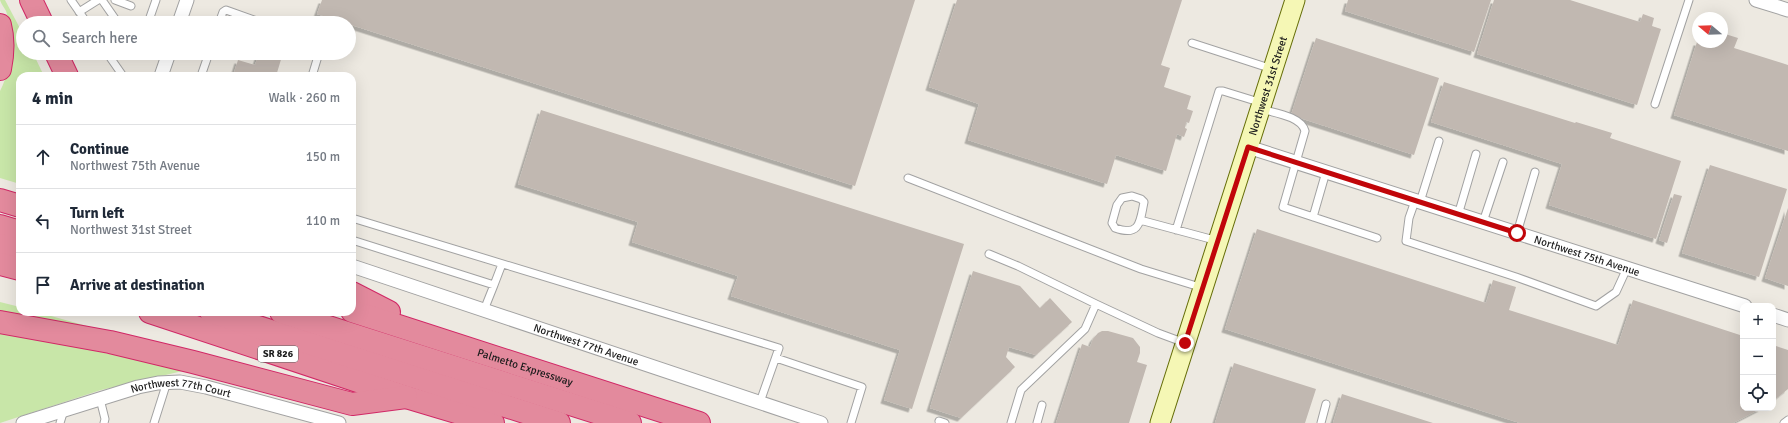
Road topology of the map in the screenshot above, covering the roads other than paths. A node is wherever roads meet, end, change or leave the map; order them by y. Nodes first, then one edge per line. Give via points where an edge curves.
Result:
1 (31, 0) edge
2 (71, 0) edge
3 (98, 0) edge
4 (102, 0) edge
5 (115, 0) edge
6 (156, 0) edge
7 (187, 0) edge
8 (1295, 0) edge
9 (1689, 0) edge
10 (1756, 0) edge
11 (131, 6) dead end
12 (1788, 10) edge
13 (79, 12) junction
14 (39, 16) edge
15 (82, 16) edge
16 (113, 16) edge
17 (150, 16) edge
18 (181, 16) edge
19 (222, 16) edge
20 (243, 16) edge
21 (0, 25) edge
22 (1192, 43) dead end
23 (59, 60) edge
24 (112, 60) edge
25 (167, 60) edge
26 (207, 60) edge
27 (317, 60) edge
28 (0, 69) edge
29 (1272, 69) junction
30 (65, 72) edge
31 (120, 72) edge
32 (162, 72) edge
33 (202, 72) edge
34 (313, 72) edge
35 (1655, 104) dead end
36 (1261, 106) junction
37 (1439, 141) dead end
38 (1248, 147) junction
39 (1476, 154) dead end
40 (1295, 162) junction
41 (1503, 162) dead end
42 (1326, 172) junction
43 (1535, 172) dead end
44 (908, 178) dead end
45 (0, 200) edge
46 (1418, 201) junction
47 (16, 205) edge
48 (1458, 215) junction
49 (1313, 217) junction
50 (356, 219) edge
51 (1140, 220) junction
52 (1483, 222) junction
53 (0, 226) edge
54 (1176, 230) junction
55 (16, 231) edge
56 (1517, 233) junction
57 (1377, 238) dead end
58 (356, 241) edge
59 (1218, 241) junction
60 (0, 245) edge
61 (16, 250) edge
62 (988, 254) dead end
63 (0, 264) edge
64 (502, 264) junction
65 (356, 267) edge
66 (16, 268) edge
67 (1627, 268) junction
68 (0, 274) edge
69 (16, 274) edge
70 (494, 285) junction
71 (1203, 288) junction
72 (356, 295) edge
73 (1096, 304) junction
74 (1740, 305) edge
75 (484, 310) junction
76 (356, 312) edge
77 (162, 316) edge
78 (224, 316) edge
79 (293, 316) edge
80 (1776, 316) edge
81 (1788, 320) edge
82 (0, 322) edge
83 (428, 334) junction
84 (1185, 343) junction
85 (776, 358) junction
86 (167, 382) junction
87 (406, 397) junction
88 (100, 399) junction
89 (760, 402) junction
90 (1326, 404) dead end
91 (1042, 405) dead end
92 (64, 410) junction
93 (1788, 420) edge
94 (23, 423) edge
95 (60, 423) edge
96 (104, 423) edge
97 (154, 423) edge
98 (339, 423) edge
99 (493, 423) edge
100 (559, 423) edge
101 (630, 423) edge
102 (699, 423) edge
103 (822, 423) edge
104 (851, 423) edge
105 (1011, 423) edge
106 (1037, 423) edge
107 (1160, 423) edge
108 (1321, 423) edge
109 (1784, 423) edge

1 - 14 highway
2 - 13 lane
3 - 13 lane
4 - 16 lane
5 - 11 lane
6 - 17 lane
7 - 18 street
8 - 29 street, Northwest 31st Street
9 - 35 lane
10 - 12 street
13 - 15 lane
19 - 20 lane via 226,10
21 - 28 highway via 3,36
22 - 29 lane
23 - 30 highway
24 - 31 lane
25 - 32 street
26 - 33 lane
27 - 34 lane
29 - 36 street, Northwest 31st Street
36 - 38 street, Northwest 31st Street
36 - 40 lane via 1295,120 1304,127 1304,137
36 - 54 lane via 1223,91 1219,92
37 - 46 lane
38 - 40 street, Northwest 75th Avenue
38 - 59 street, Northwest 31st Street
39 - 48 lane
40 - 42 street, Northwest 75th Avenue
40 - 49 lane via 1283,207
41 - 52 lane
42 - 46 street, Northwest 75th Avenue
42 - 49 lane
43 - 56 lane
44 - 71 lane via 1141,269
45 - 47 highway
46 - 48 street, Northwest 75th Avenue
46 - 67 lane via 1409,218 1406,241 1596,306 1616,292
48 - 52 street, Northwest 75th Avenue
49 - 57 lane
50 - 64 lane
51 - 51 lane via 1144,202 1132,196 1122,198 1117,205 1112,223 1115,228 1127,232 1133,230
51 - 54 lane
52 - 56 street, Northwest 75th Avenue
53 - 55 highway
54 - 59 lane
56 - 67 street, Northwest 75th Avenue
58 - 70 lane
59 - 71 street, Northwest 31st Street
60 - 61 highway
62 - 73 lane
63 - 66 highway
64 - 70 lane
64 - 85 lane via 779,348
65 - 75 street, Northwest 77th Avenue
67 - 74 street, Northwest 75th Avenue
68 - 69 highway
70 - 75 lane
71 - 84 street, Northwest 31st Street
72 - 83 highway
73 - 84 lane
73 - 105 lane via 1086,329 1022,390
75 - 89 street, Northwest 77th Avenue
76 - 83 highway, Palmetto Expressway
77 - 87 highway, SR 826
78 - 100 highway
79 - 101 highway
80 - 81 street
82 - 87 highway via 110,342 352,404
83 - 102 highway, Palmetto Expressway
84 - 107 street, Northwest 31st Street
85 - 89 lane
85 - 104 lane via 862,387
86 - 88 street, Northwest 77th Court via 138,387
86 - 97 lane
86 - 98 street, Northwest 77th Court via 201,386
87 - 99 highway, SR 826
88 - 92 street, Northwest 77th Court
88 - 96 lane
89 - 103 street, Northwest 77th Avenue
90 - 108 lane
91 - 106 lane
92 - 94 street, Northwest 77th Court
92 - 95 lane
93 - 109 lane

